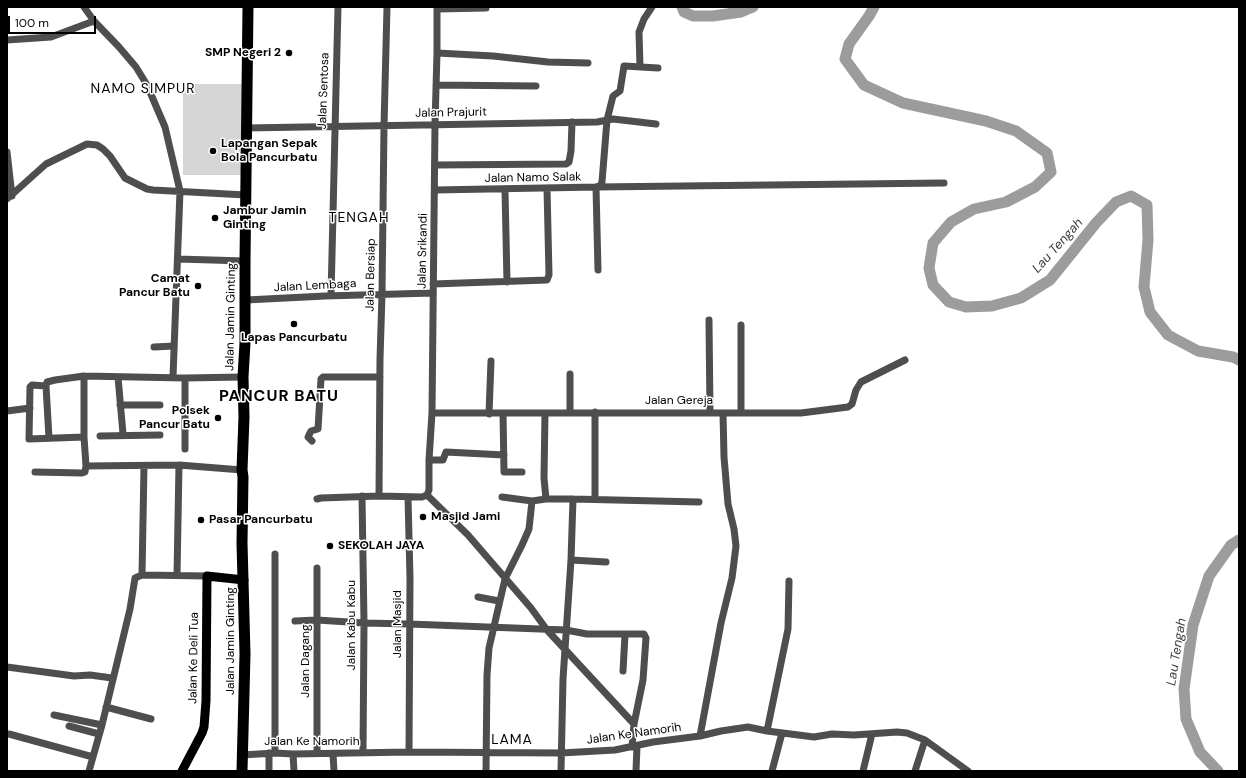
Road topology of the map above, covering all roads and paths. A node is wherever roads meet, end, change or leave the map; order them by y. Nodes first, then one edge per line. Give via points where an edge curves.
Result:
1 (84, 7) edge
2 (248, 7) edge
3 (338, 7) edge
4 (387, 7) edge
5 (652, 7) edge
6 (437, 8) edge
7 (486, 8) dead end
8 (94, 21) junction
9 (7, 40) edge
10 (437, 54) junction
11 (588, 63) dead end
12 (640, 67) junction
13 (658, 68) dead end
14 (436, 85) junction
15 (536, 86) dead end
16 (607, 120) junction
17 (572, 122) junction
18 (435, 124) junction
19 (656, 124) dead end
20 (334, 126) junction
21 (384, 126) junction
22 (246, 128) junction
23 (7, 152) edge
24 (435, 165) junction
25 (944, 183) dead end
26 (596, 187) junction
27 (547, 188) junction
28 (435, 190) junction
29 (505, 190) junction
30 (180, 191) junction
31 (246, 194) junction
32 (10, 197) edge
33 (178, 259) junction
34 (245, 261) junction
35 (598, 270) dead end
36 (507, 282) junction
37 (433, 284) junction
38 (433, 293) junction
39 (382, 294) junction
40 (331, 296) junction
41 (246, 300) junction
42 (709, 320) dead end
43 (741, 325) dead end
44 (174, 346) junction
45 (154, 347) dead end
46 (905, 360) dead end
47 (491, 361) dead end
48 (570, 374) dead end
49 (84, 376) junction
50 (118, 377) junction
51 (173, 377) junction
52 (243, 377) junction
53 (380, 377) junction
54 (185, 378) junction
55 (46, 386) junction
56 (120, 405) junction
57 (160, 405) dead end
58 (30, 408) junction
59 (7, 411) edge
60 (595, 412) junction
61 (710, 412) junction
62 (432, 413) junction
63 (503, 413) junction
64 (545, 413) junction
65 (570, 413) junction
66 (723, 413) junction
67 (741, 413) junction
68 (489, 414) junction
69 (123, 434) junction
70 (160, 435) dead end
71 (100, 436) dead end
72 (84, 437) junction
73 (49, 438) junction
74 (312, 441) dead end
75 (185, 449) dead end
76 (504, 455) junction
77 (429, 460) junction
78 (179, 465) junction
79 (86, 466) junction
80 (144, 466) junction
81 (242, 470) junction
82 (35, 472) dead end
83 (522, 472) dead end
84 (427, 495) junction
85 (362, 496) junction
86 (379, 496) junction
87 (408, 497) junction
88 (502, 498) dead end
89 (317, 499) dead end
90 (546, 499) junction
91 (573, 499) junction
92 (595, 499) junction
93 (532, 501) junction
94 (699, 502) dead end
95 (275, 554) dead end
96 (571, 560) junction
97 (606, 562) dead end
98 (317, 568) dead end
99 (142, 575) junction
100 (177, 576) junction
101 (207, 576) junction
102 (505, 579) junction
103 (244, 580) junction
104 (789, 581) dead end
105 (478, 597) dead end
106 (499, 601) junction
107 (317, 620) junction
108 (295, 621) dead end
109 (364, 623) junction
110 (409, 624) junction
111 (494, 628) junction
112 (547, 630) junction
113 (566, 630) junction
114 (625, 635) junction
115 (565, 649) junction
116 (7, 668) edge
117 (623, 671) dead end
118 (112, 678) junction
119 (106, 707) junction
120 (54, 715) dead end
121 (151, 719) dead end
122 (634, 724) junction
123 (102, 725) junction
124 (69, 726) dead end
125 (767, 731) junction
126 (782, 733) junction
127 (9, 734) dead end
128 (99, 734) junction
129 (872, 734) junction
130 (700, 736) junction
131 (925, 740) junction
132 (634, 746) junction
133 (409, 752) junction
134 (272, 753) junction
135 (317, 753) junction
136 (363, 753) junction
137 (486, 753) junction
138 (562, 753) junction
139 (293, 754) junction
140 (333, 754) junction
141 (242, 755) junction
142 (93, 757) junction
143 (184, 769) edge
144 (89, 771) edge
145 (242, 771) edge
146 (269, 771) edge
147 (294, 771) edge
148 (334, 771) edge
149 (486, 771) edge
150 (562, 771) edge
151 (636, 771) edge
152 (772, 771) edge
153 (863, 771) edge
154 (916, 771) edge
155 (968, 771) edge

1 - 8 street
2 - 22 highway, Jalan Jamin Ginting
3 - 20 street, Jalan Sentosa
4 - 21 street, Jalan Bersiap
5 - 12 street via 644,19 640,32
6 - 7 street
6 - 10 street, Jalan Srikandi
8 - 9 street via 51,37
8 - 30 street via 136,67 147,85 165,127
10 - 11 street
10 - 14 street, Jalan Srikandi
12 - 13 street
12 - 16 street via 624,66 620,91 613,96
14 - 15 street
14 - 18 street, Jalan Srikandi
16 - 17 street, Jalan Prajurit
16 - 19 street, Jalan Prajurit
16 - 26 street via 602,182
17 - 18 street, Jalan Prajurit
17 - 24 street via 571,151 569,162 566,164
18 - 21 street, Jalan Prajurit
18 - 24 street, Jalan Srikandi
20 - 21 street, Jalan Prajurit
20 - 22 street, Jalan Prajurit
20 - 40 street, Jalan Sentosa
21 - 39 street, Jalan Bersiap
22 - 31 highway, Jalan Jamin Ginting
23 - 32 street
24 - 28 street, Jalan Srikandi
25 - 26 street
26 - 27 street, Jalan Namo Salak
26 - 35 street, Jalan Namo Salak
27 - 29 street, Jalan Namo Salak
27 - 36 street via 547,280
28 - 29 street, Jalan Namo Salak
28 - 37 street, Jalan Srikandi
29 - 36 street
30 - 31 street
30 - 32 street via 153,190 132,181 124,176 108,153 97,145 87,144 46,164
30 - 33 street
31 - 34 highway, Jalan Jamin Ginting
33 - 34 street
33 - 44 street
34 - 41 highway, Jalan Jamin Ginting
36 - 37 street
37 - 38 street, Jalan Srikandi
38 - 39 street, Jalan Lembaga
38 - 62 street, Jalan Srikandi
39 - 40 street, Jalan Lembaga
39 - 53 street, Jalan Bersiap
40 - 41 street, Jalan Lembaga
41 - 52 highway, Jalan Jamin Ginting
42 - 61 street
43 - 67 street
44 - 45 street
44 - 51 street
46 - 67 street, Jalan Gereja via 861,382 852,404 848,407 801,413
47 - 68 street
48 - 65 street
49 - 50 street
49 - 55 street via 47,382
49 - 72 street
50 - 51 street
50 - 56 street
51 - 54 street
52 - 54 street
52 - 81 highway, Jalan Jamin Ginting
53 - 74 street via 323,377 318,429 311,431 308,437
53 - 86 street, Jalan Bersiap
54 - 75 street
55 - 58 street via 30,385
55 - 73 street
56 - 57 street
56 - 69 street
58 - 59 street
58 - 73 street via 29,439
60 - 61 street, Jalan Gereja
60 - 65 street, Jalan Gereja
60 - 92 street
61 - 66 street, Jalan Gereja
62 - 68 street, Jalan Gereja
62 - 77 street, Jalan Srikandi
63 - 64 street, Jalan Gereja
63 - 68 street, Jalan Gereja
63 - 76 street
64 - 65 street, Jalan Gereja
64 - 90 street
66 - 67 street, Jalan Gereja
66 - 130 street via 728,504 736,546 732,578
69 - 70 street
69 - 71 street
72 - 73 street
72 - 79 street
76 - 77 street via 446,452 443,460
76 - 83 street via 504,472
77 - 84 street, Jalan Srikandi
78 - 80 street
78 - 81 street
78 - 100 street
79 - 80 street
79 - 82 street via 85,472 82,473
80 - 99 street
81 - 103 highway, Jalan Jamin Ginting
84 - 87 street
84 - 102 street via 468,535
85 - 86 street
85 - 89 street
85 - 109 street, Jalan Kabu Kabu
86 - 87 street
87 - 110 street, Jalan Masjid
88 - 93 street
90 - 91 street
90 - 93 street
91 - 92 street
91 - 96 street
92 - 94 street
93 - 102 street via 529,529
95 - 134 street
96 - 97 street
96 - 113 street
98 - 107 street, Jalan Dagang
99 - 100 street
99 - 118 street via 135,578 130,609
100 - 101 street
101 - 103 main road
101 - 143 main road, Jalan Ke Deli Tua via 204,727
102 - 106 street
102 - 112 street
103 - 141 highway, Jalan Jamin Ginting
104 - 125 street via 788,629
105 - 106 street
106 - 111 street
107 - 108 street
107 - 109 street
107 - 135 street, Jalan Dagang
109 - 110 street
109 - 136 street, Jalan Kabu Kabu
110 - 111 street
110 - 133 street, Jalan Masjid
111 - 112 street
111 - 137 street via 488,657
112 - 113 street
112 - 115 street
113 - 114 street via 587,634
113 - 115 street
114 - 117 street
114 - 122 street via 643,634 646,638 643,680
115 - 122 street
115 - 138 street
116 - 118 street
118 - 119 street
119 - 121 street
119 - 123 street
120 - 123 street
122 - 132 street
123 - 128 street
124 - 128 street
125 - 126 street, Jalan Ke Namorih
125 - 130 street, Jalan Ke Namorih via 748,727
126 - 129 street, Jalan Ke Namorih via 814,737 832,734
126 - 152 street
127 - 142 street
128 - 142 street
129 - 131 street, Jalan Ke Namorih via 902,732
129 - 153 street
130 - 132 street, Jalan Ke Namorih
131 - 154 street
131 - 155 street, Jalan Ke Namorih
132 - 138 street, Jalan Ke Namorih via 615,750
132 - 151 street
133 - 136 street, Jalan Ke Namorih
133 - 137 street, Jalan Ke Namorih
134 - 139 street, Jalan Ke Namorih
134 - 141 street, Jalan Ke Namorih
134 - 146 street
135 - 139 street, Jalan Ke Namorih
135 - 140 street, Jalan Ke Namorih
136 - 140 street, Jalan Ke Namorih
137 - 138 street, Jalan Ke Namorih
137 - 149 street
138 - 150 street
139 - 147 street
140 - 148 street
141 - 145 highway, Jalan Jamin Ginting
142 - 144 street

